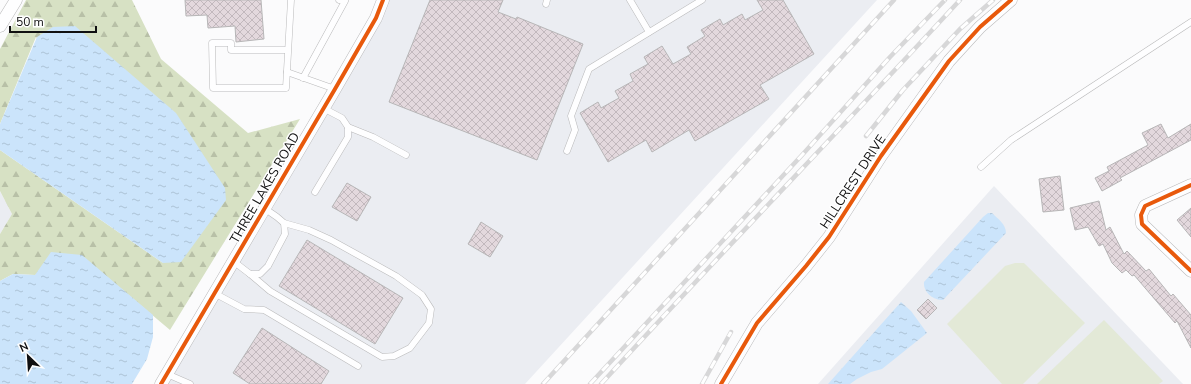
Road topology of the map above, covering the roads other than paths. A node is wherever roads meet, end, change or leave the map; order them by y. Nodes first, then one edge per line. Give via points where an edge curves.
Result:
1 (16, 0) edge
2 (290, 0) edge
3 (339, 0) edge
4 (383, 0) edge
5 (630, 0) edge
6 (702, 0) edge
7 (1011, 0) edge
8 (1191, 22) edge
9 (0, 26) edge
10 (649, 32) junction
11 (288, 50) junction
12 (287, 72) junction
13 (303, 78) junction
14 (335, 89) junction
15 (323, 108) junction
16 (348, 127) junction
17 (567, 151) dead end
18 (406, 155) dead end
19 (980, 167) dead end
20 (1191, 185) edge
21 (315, 192) dead end
22 (264, 208) junction
23 (284, 223) junction
24 (233, 261) junction
25 (1191, 271) edge
26 (250, 274) junction
27 (214, 294) junction
28 (358, 366) dead end
29 (164, 379) edge
30 (190, 384) edge
31 (720, 384) edge

1 - 9 street
2 - 11 lane
3 - 13 lane via 345,1
4 - 14 street, THREE LAKES ROAD via 376,18
5 - 10 lane
6 - 10 lane
7 - 31 street, HILLCREST DRIVE via 980,27 949,61 881,156 829,237 757,323
8 - 19 lane via 1012,140
10 - 17 lane via 589,69 571,116 575,130
11 - 12 lane
11 - 12 lane via 231,50 231,43 212,43 213,88 286,88
12 - 13 lane
13 - 14 lane
14 - 15 street, THREE LAKES ROAD
15 - 16 lane via 342,118
15 - 22 street, THREE LAKES ROAD
16 - 18 lane via 374,137
16 - 21 lane via 348,137
20 - 25 street via 1146,206 1141,215 1142,224
22 - 23 lane
22 - 24 street, THREE LAKES ROAD
23 - 26 lane via 285,234 268,266 260,274
23 - 26 lane via 331,240 396,276 422,295 431,310 429,323 410,348 394,356 382,357 270,291
24 - 26 lane
24 - 27 street, THREE LAKES ROAD
27 - 28 lane via 244,309 264,310
27 - 29 street, THREE LAKES ROAD
29 - 30 lane

